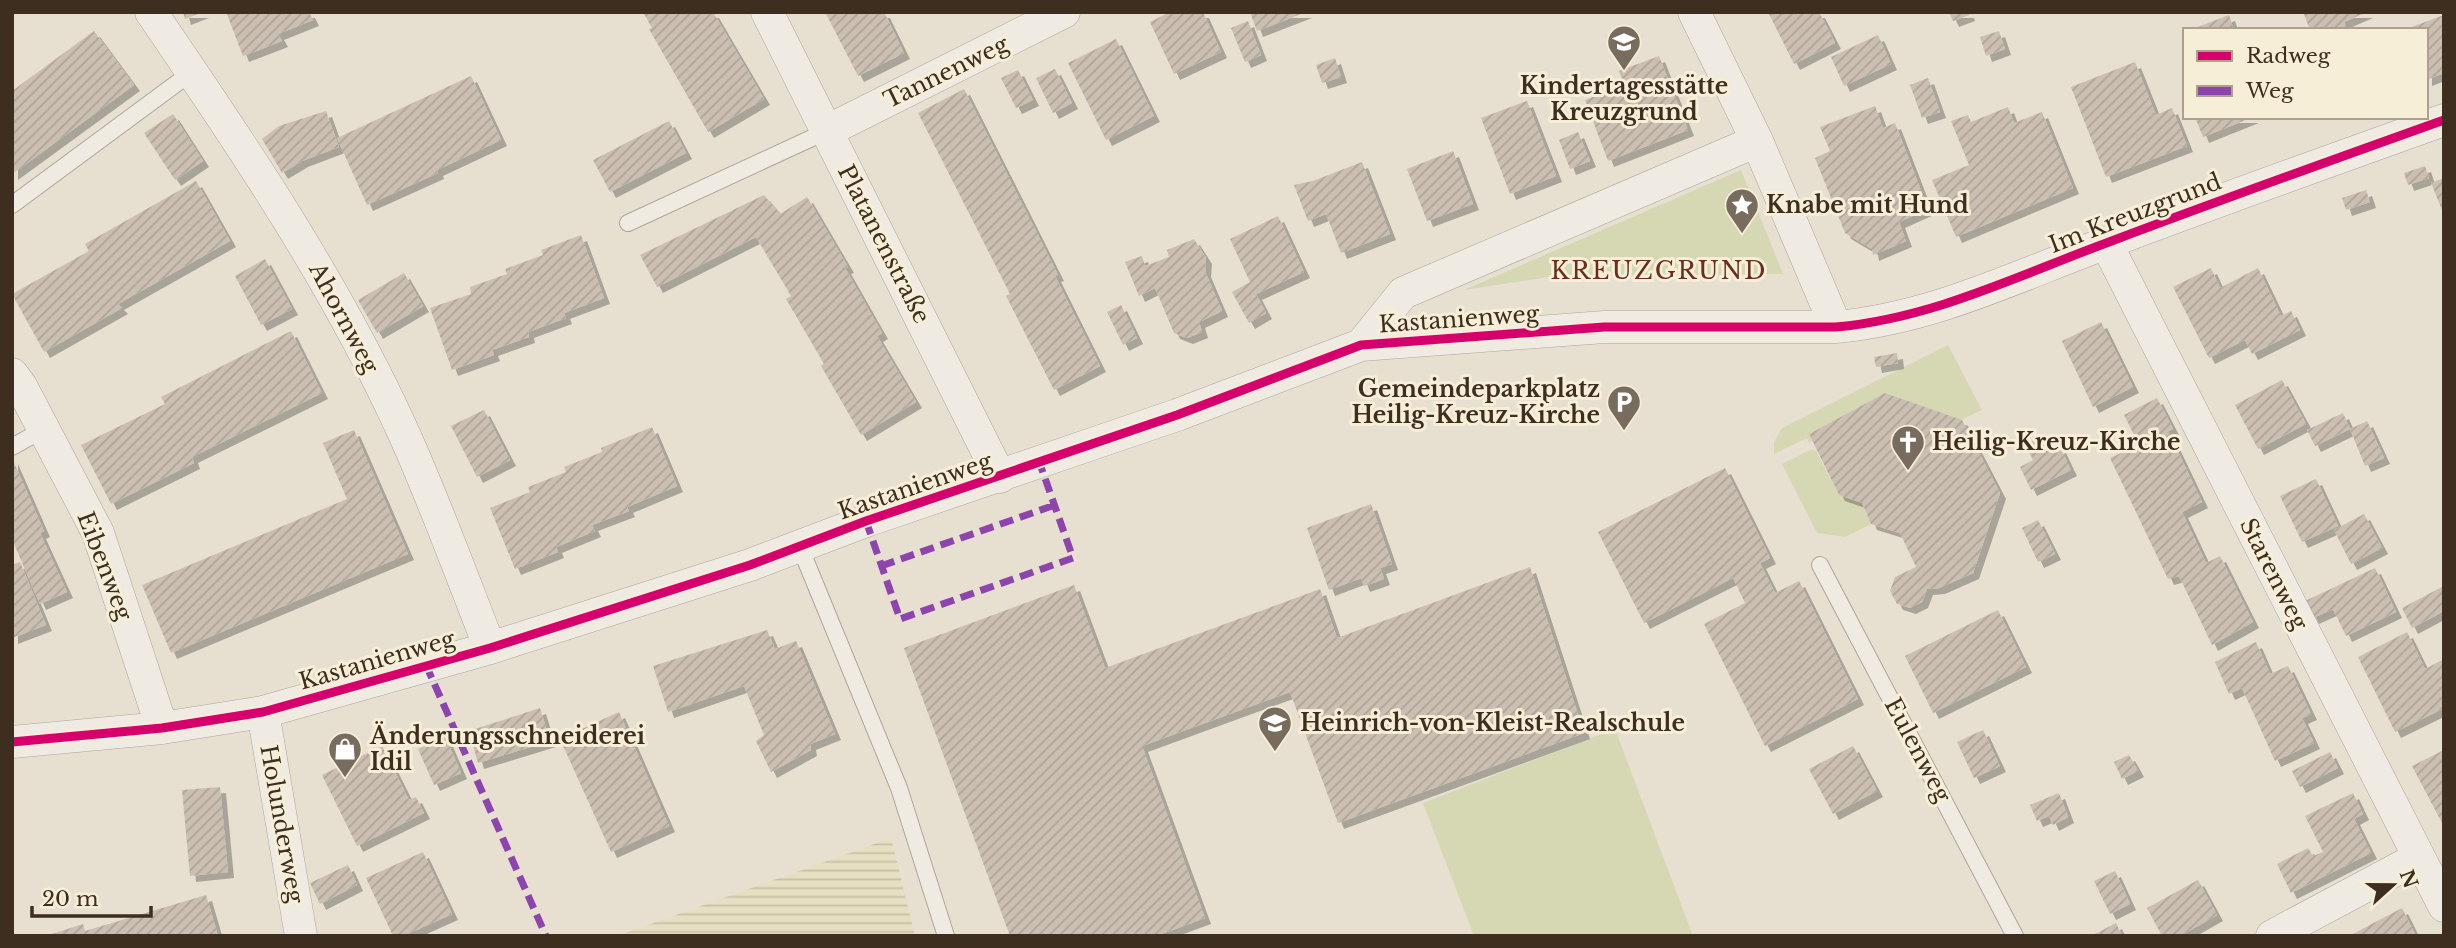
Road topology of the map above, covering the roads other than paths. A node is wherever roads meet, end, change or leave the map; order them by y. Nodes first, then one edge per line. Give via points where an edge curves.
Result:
1 (151, 12) edge
2 (767, 12) edge
3 (1064, 12) edge
4 (1694, 12) edge
5 (192, 72) junction
6 (2444, 120) edge
7 (827, 131) junction
8 (1757, 141) junction
9 (12, 205) edge
10 (628, 223) dead end
11 (2106, 243) junction
12 (1836, 327) junction
13 (1362, 345) junction
14 (12, 374) edge
15 (44, 429) junction
16 (12, 447) edge
17 (1000, 477) junction
18 (800, 547) junction
19 (1821, 565) dead end
20 (490, 648) junction
21 (263, 712) junction
22 (162, 728) junction
23 (12, 742) edge
24 (2418, 858) junction
25 (2444, 906) edge
26 (301, 936) edge
27 (946, 936) edge
28 (2015, 936) edge
29 (2272, 936) edge

1 - 5 street, Ahornweg
2 - 7 street, Platanenstraße
3 - 7 street, Tannenweg
4 - 8 street
5 - 9 lane
5 - 20 street, Ahornweg via 291,222 382,390
6 - 11 street, Im Kreuzgrund
7 - 10 lane
7 - 17 street, Platanenstraße
8 - 12 street
8 - 13 street, Kastanienweg via 1403,293
11 - 12 street, Im Kreuzgrund via 1978,295 1873,324
11 - 24 street, Starenweg
12 - 13 street, Kastanienweg via 1604,327
13 - 17 street, Kastanienweg
14 - 15 street, Eibenweg
15 - 16 lane
15 - 22 street, Eibenweg via 97,533
17 - 18 street, Kastanienweg
18 - 20 street, Kastanienweg
18 - 27 lane via 898,788
19 - 28 lane, Eulenweg
20 - 21 street, Kastanienweg
21 - 22 street, Kastanienweg
21 - 26 street, Holunderweg
22 - 23 street, Kastanienweg
24 - 25 street, Starenweg
24 - 29 street

